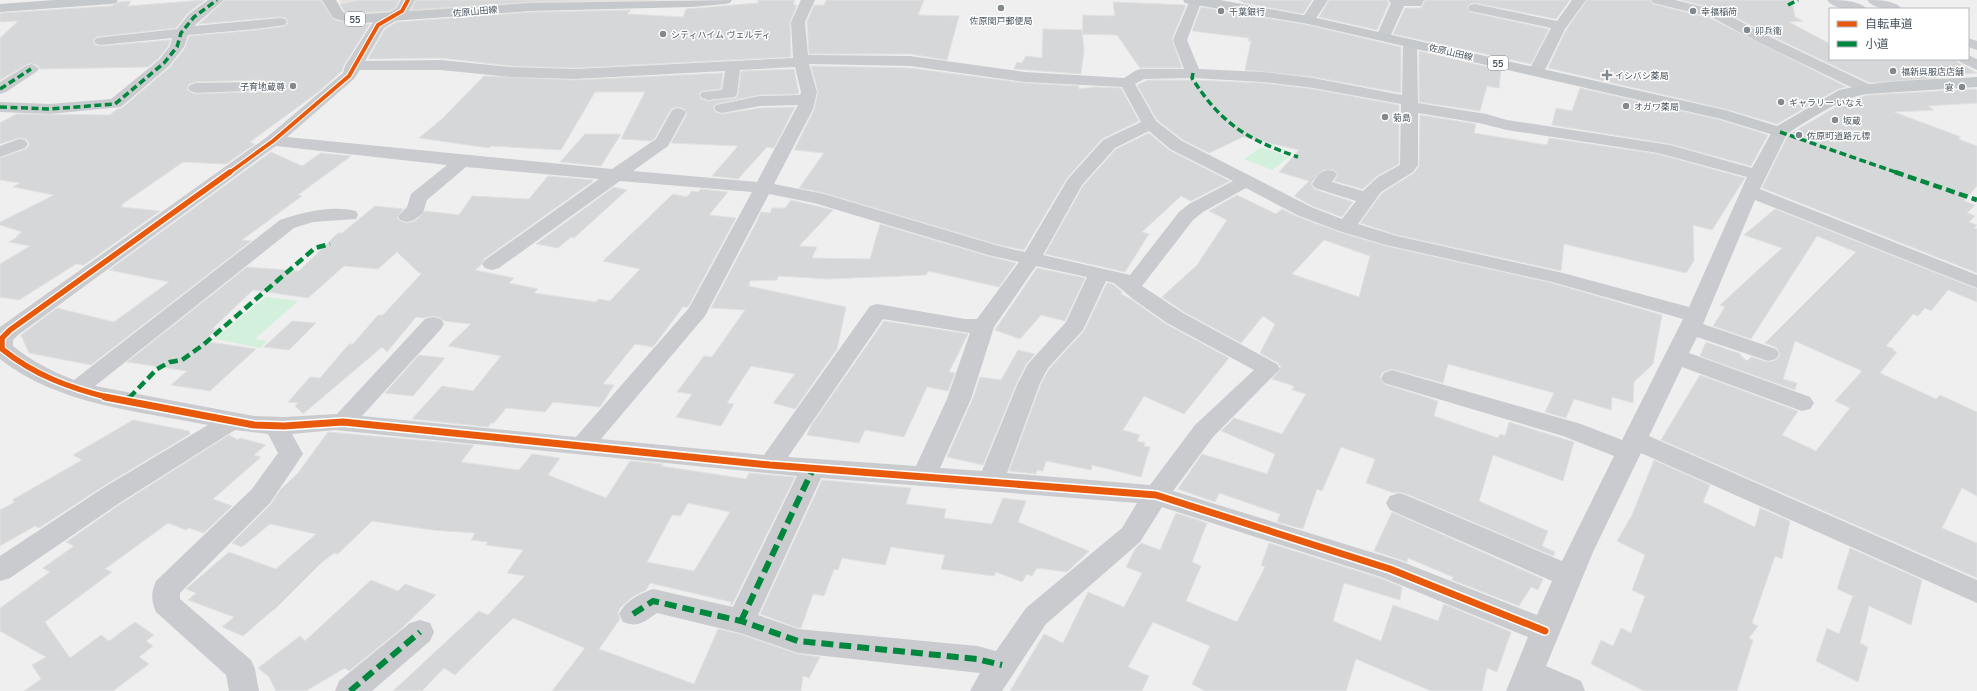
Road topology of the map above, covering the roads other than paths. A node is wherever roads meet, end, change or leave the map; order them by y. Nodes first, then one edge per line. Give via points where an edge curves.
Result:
1 (111, 0) edge
2 (217, 0) edge
3 (329, 0) edge
4 (408, 0) edge
5 (725, 0) edge
6 (808, 0) edge
7 (1193, 0) edge
8 (1321, 0) edge
9 (1397, 0) edge
10 (1417, 0) edge
11 (1579, 0) edge
12 (1658, 0) edge
13 (1834, 0) edge
14 (1874, 0) edge
15 (1215, 2) edge
16 (24, 4) edge
17 (0, 8) edge
18 (1475, 8) dead end
19 (1857, 8) edge
20 (1893, 8) edge
21 (390, 18) junction
22 (1308, 20) junction
23 (280, 22) dead end
24 (1560, 26) junction
25 (182, 32) junction
26 (1383, 37) junction
27 (101, 41) dead end
28 (1410, 43) junction
29 (1967, 60) edge
30 (801, 61) junction
31 (1977, 65) edge
32 (353, 66) junction
33 (733, 66) junction
34 (31, 69) dead end
35 (1536, 72) junction
36 (1193, 73) junction
37 (1977, 82) edge
38 (1127, 83) junction
39 (260, 86) dead end
40 (196, 88) dead end
41 (0, 89) edge
42 (1867, 89) junction
43 (708, 95) dead end
44 (807, 100) junction
45 (1410, 104) junction
46 (0, 107) edge
47 (722, 108) dead end
48 (678, 113) dead end
49 (1150, 124) junction
50 (1780, 132) junction
51 (273, 141) junction
52 (19, 144) dead end
53 (0, 152) edge
54 (462, 161) junction
55 (615, 174) junction
56 (1328, 175) dead end
57 (1245, 182) junction
58 (1754, 183) junction
59 (764, 188) junction
60 (1368, 199) junction
61 (349, 215) dead end
62 (406, 216) dead end
63 (1346, 227) junction
64 (1031, 259) junction
65 (492, 264) dead end
66 (1099, 274) junction
67 (1977, 282) edge
68 (1130, 287) junction
69 (1693, 321) junction
70 (433, 324) dead end
71 (983, 326) junction
72 (3, 333) edge
73 (1768, 354) dead end
74 (1676, 356) junction
75 (1392, 378) dead end
76 (77, 389) junction
77 (1802, 403) dead end
78 (232, 421) junction
79 (342, 422) junction
80 (276, 426) junction
81 (582, 446) junction
82 (1632, 446) junction
83 (770, 465) junction
84 (813, 469) junction
85 (924, 476) junction
86 (991, 481) junction
87 (1156, 495) junction
88 (1399, 503) dead end
89 (0, 570) edge
90 (1568, 576) junction
91 (1977, 592) edge
92 (633, 614) dead end
93 (741, 621) junction
94 (1545, 631) junction
95 (420, 632) dead end
96 (1002, 665) junction
97 (1525, 682) edge
98 (244, 691) edge
99 (350, 691) edge
100 (985, 691) edge
101 (1570, 691) edge

1 - 16 main road
2 - 25 street via 194,17
3 - 21 main road, 佐原山田線 / 55 via 338,15 344,17
4 - 21 street via 402,11
5 - 21 main road, 佐原山田線 / 55 via 531,7
6 - 30 street via 798,22
7 - 15 main road, 佐原山田線 / 55
7 - 36 street via 1180,40
8 - 22 street
9 - 10 street via 1416,3
9 - 26 street
11 - 24 street
12 - 42 street via 1716,14
13 - 19 street
14 - 20 street
15 - 22 main road, 佐原山田線 / 55
16 - 17 main road
18 - 24 street
21 - 32 street via 378,25
22 - 26 main road, 佐原山田線 / 55
23 - 25 street
24 - 35 street
25 - 27 street
25 - 46 street via 177,47 164,63 115,104 50,109
26 - 28 main road, 佐原山田線 / 55
28 - 35 main road, 佐原山田線 / 55
28 - 45 street
29 - 31 street
30 - 33 street
30 - 38 street via 834,58 910,61 1025,77
30 - 44 street via 809,92
32 - 33 street via 441,65 511,72 575,74
32 - 51 street via 348,76
33 - 43 street via 729,94
34 - 41 street
35 - 50 main road, 佐原山田線 / 55 via 1725,115
36 - 38 street via 1140,74
36 - 45 street via 1313,83
37 - 42 main road
38 - 49 street
39 - 40 street
42 - 50 main road via 1834,98
44 - 47 street via 760,101
44 - 59 street via 805,109
45 - 58 street via 1486,118 1486,121 1514,127 1659,148
45 - 60 street via 1409,165 1384,180
48 - 55 street via 662,142
49 - 57 street via 1176,145
49 - 64 street via 1109,144 1074,183
50 - 58 street
51 - 54 street
51 - 72 street
52 - 53 street
54 - 55 street
54 - 62 street via 418,198 416,209
55 - 59 street
55 - 65 street
56 - 60 street via 1321,184
57 - 63 street via 1304,211
57 - 68 street via 1186,216
58 - 67 street
58 - 69 street
59 - 64 street via 817,198 995,251
59 - 81 street via 698,311
60 - 63 street
61 - 76 street via 311,216 287,224
63 - 69 street via 1393,241 1556,277
64 - 66 street
64 - 71 street
66 - 68 street via 1121,278
66 - 86 street via 1075,325 1039,364 1029,382
68 - 87 street via 1175,318 1269,368 1204,431
69 - 73 street
69 - 74 street
70 - 79 street
71 - 83 street via 965,326 878,311
71 - 85 street via 959,399
72 - 76 street via 2,349 14,360
74 - 77 street
74 - 82 street
75 - 82 street
76 - 78 street via 125,401
78 - 80 street
78 - 89 street via 112,495
79 - 80 street
79 - 81 street
80 - 98 street via 291,454 261,496 166,588 166,604 240,669
81 - 83 street
82 - 90 street
82 - 91 street
83 - 84 street
84 - 85 street
84 - 93 street
85 - 86 street
86 - 87 street
87 - 94 street via 1390,569
87 - 96 street via 1131,535 1036,616
88 - 90 street
90 - 94 street
92 - 93 street via 654,601
93 - 96 street via 798,641 977,659
94 - 97 street
95 - 99 street
96 - 100 street
97 - 101 street

